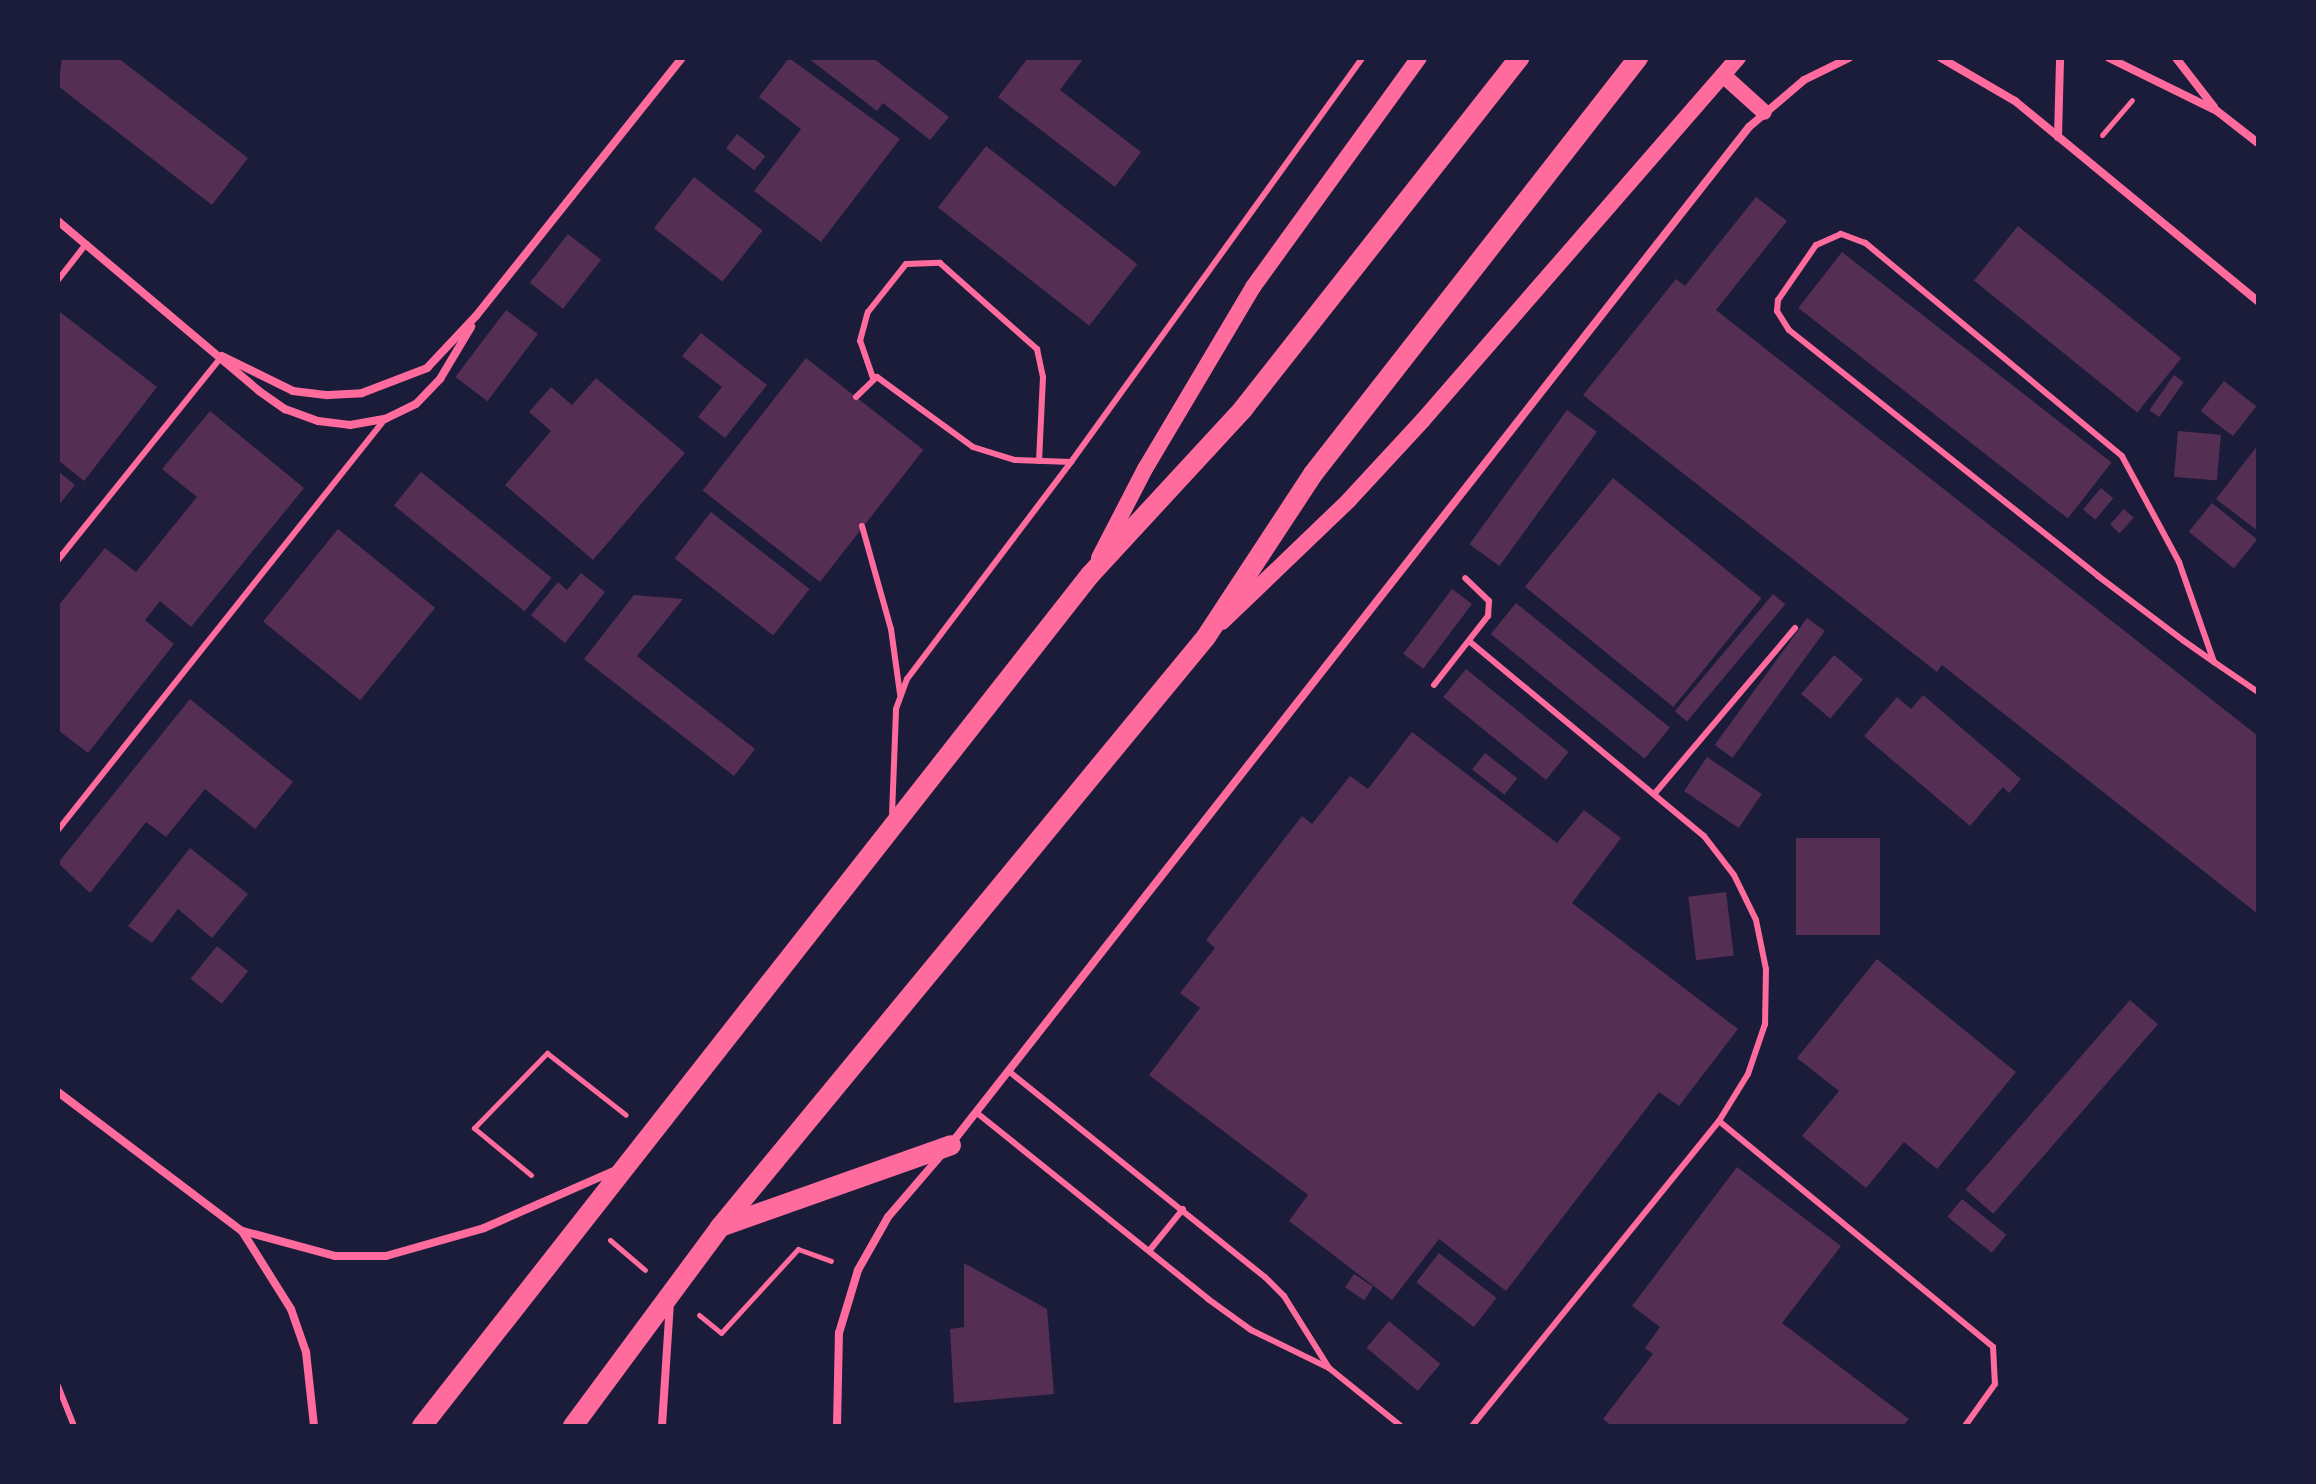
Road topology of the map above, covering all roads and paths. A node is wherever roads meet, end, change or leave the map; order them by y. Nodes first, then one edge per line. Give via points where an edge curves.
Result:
1 (682, 58) edge
2 (1362, 58) edge
3 (1419, 58) edge
4 (1519, 58) edge
5 (1638, 58) edge
6 (1738, 58) edge
7 (1849, 58) edge
8 (1941, 58) edge
9 (2060, 58) edge
10 (2109, 58) edge
11 (2176, 58) edge
12 (1723, 75) junction
13 (2149, 79) junction
14 (2217, 111) junction
15 (1764, 112) junction
16 (2058, 137) junction
17 (2258, 143) edge
18 (2083, 157) junction
19 (58, 221) edge
20 (86, 244) junction
21 (58, 280) edge
22 (2258, 301) edge
23 (476, 316) junction
24 (222, 356) junction
25 (873, 378) junction
26 (856, 397) dead end
27 (385, 419) junction
28 (1039, 461) junction
29 (1071, 462) junction
30 (862, 526) dead end
31 (58, 560) edge
32 (1090, 575) junction
33 (1465, 578) dead end
34 (1795, 628) dead end
35 (1206, 637) junction
36 (1469, 641) junction
37 (2214, 662) junction
38 (1434, 685) dead end
39 (2258, 692) edge
40 (900, 694) junction
41 (1656, 792) junction
42 (892, 826) junction
43 (58, 830) edge
44 (1011, 1073) junction
45 (58, 1092) edge
46 (977, 1113) junction
47 (1719, 1121) junction
48 (474, 1128) dead end
49 (649, 1132) junction
50 (951, 1145) junction
51 (622, 1168) junction
52 (1183, 1209) junction
53 (720, 1227) junction
54 (242, 1231) junction
55 (798, 1249) dead end
56 (1149, 1251) junction
57 (671, 1293) junction
58 (721, 1333) dead end
59 (1329, 1368) junction
60 (58, 1386) edge
61 (74, 1426) edge
62 (314, 1426) edge
63 (422, 1426) edge
64 (573, 1426) edge
65 (662, 1426) edge
66 (837, 1426) edge
67 (1401, 1426) edge
68 (1472, 1426) edge
69 (1965, 1426) edge

1 - 23 street
2 - 29 lane
3 - 32 main road via 1253,287 1152,457
4 - 32 main road via 1243,409
5 - 35 main road via 1356,416 1259,549
6 - 12 main road
7 - 15 street via 1804,80
8 - 16 street via 2002,92
9 - 16 street
10 - 13 street
11 - 14 street
12 - 15 main road
12 - 35 main road via 1391,455
13 - 14 street
13 - 18 path
14 - 17 street
15 - 44 street
16 - 18 street
18 - 22 street
19 - 20 street
20 - 21 lane
20 - 24 street
23 - 24 street via 427,368 362,393 293,391
23 - 27 street via 440,379 416,404
24 - 27 street via 285,409 350,425
24 - 31 lane
25 - 26 lane
25 - 28 lane via 973,447 1015,460
25 - 28 lane via 860,341 868,312 906,264 940,263 1037,349 1043,377
27 - 43 lane
28 - 29 lane
29 - 40 lane
30 - 40 lane via 891,629
32 - 42 main road
33 - 36 lane via 1484,594 1490,608
34 - 41 lane
35 - 53 main road
36 - 38 lane
36 - 41 lane
37 - 37 lane via 2179,562 2122,456 1865,243 1841,234 1816,245 1783,289 1777,311 1781,322 2075,558
37 - 39 lane
40 - 42 lane
41 - 47 lane via 1704,836 1734,875 1756,920 1766,969 1765,1024 1748,1074
42 - 49 main road
44 - 46 street
44 - 52 lane
45 - 54 street
46 - 50 street
46 - 56 lane
47 - 68 lane
47 - 69 lane via 1993,1347 1995,1384
48 - 49 path via 547,1053
49 - 51 main road
50 - 53 main road
50 - 66 street via 888,1217 858,1270 839,1333
51 - 54 street via 484,1228 386,1256 335,1256
51 - 63 main road
52 - 56 lane
52 - 59 lane via 1284,1296
53 - 57 main road
54 - 62 street via 291,1309 306,1352
55 - 58 path
56 - 59 lane via 1251,1330
57 - 64 main road
57 - 65 street
59 - 67 lane
60 - 61 lane

